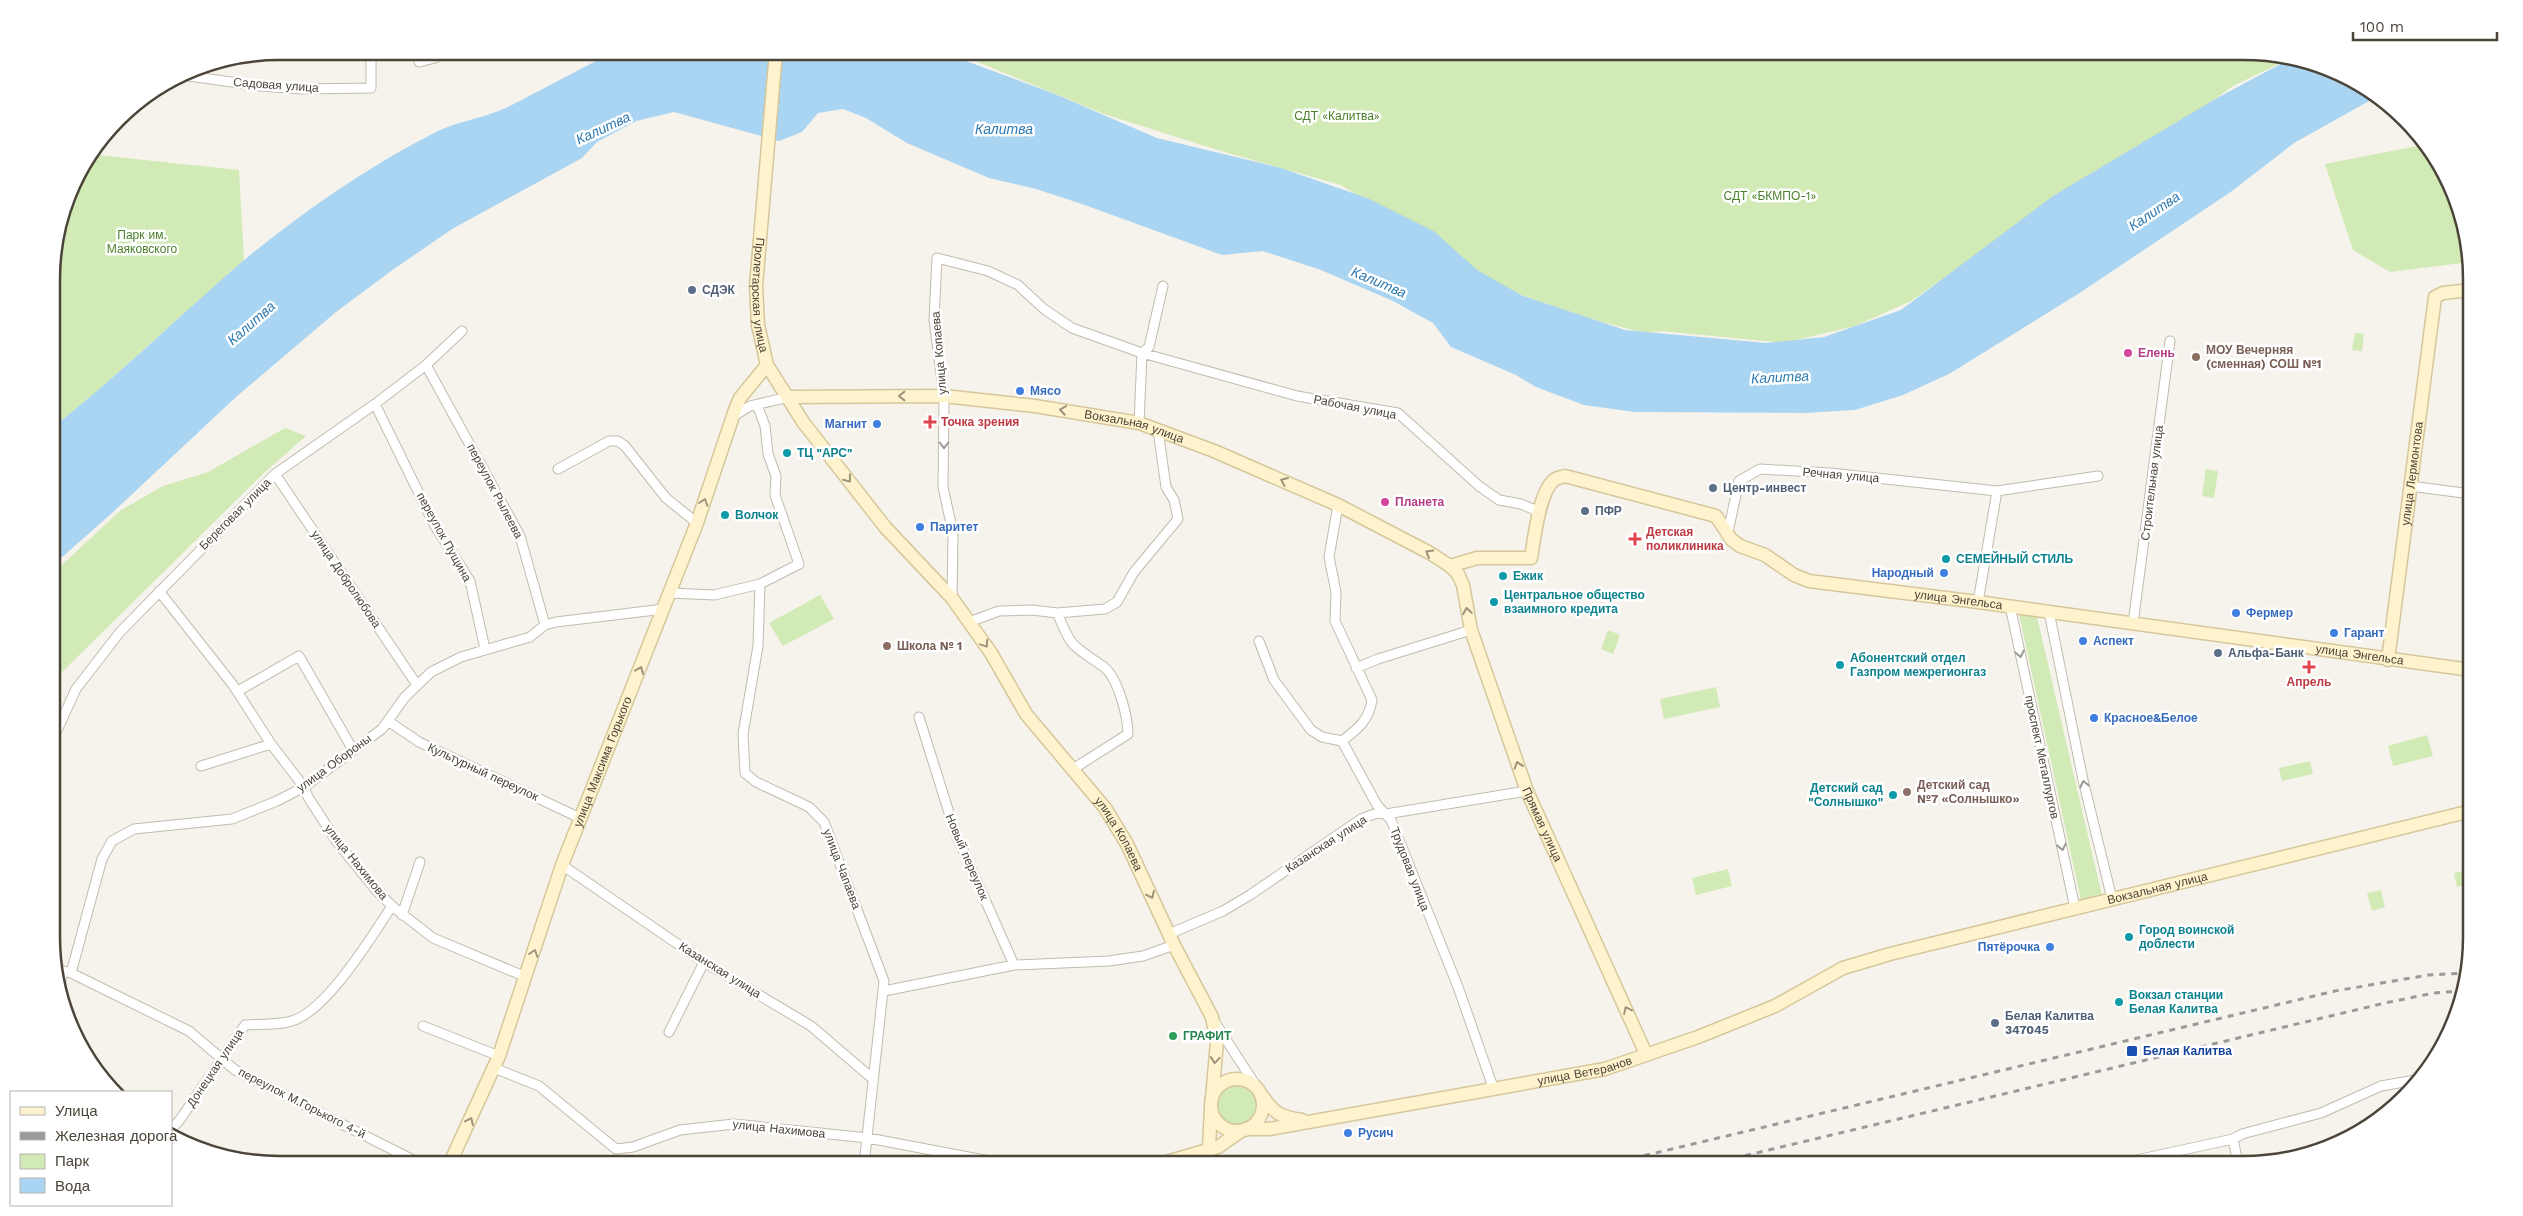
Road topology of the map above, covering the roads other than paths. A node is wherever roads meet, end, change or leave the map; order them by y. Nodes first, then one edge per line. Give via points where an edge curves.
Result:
1 (371, 60) edge
2 (427, 60) edge
3 (775, 60) edge
4 (419, 62) dead end
5 (196, 77) edge
6 (937, 258) joint
7 (1163, 286) dead end
8 (2463, 291) edge
9 (462, 331) dead end
10 (2170, 341) dead end
11 (1142, 353) junction
12 (426, 365) junction
13 (767, 365) junction
14 (944, 396) junction
15 (789, 397) junction
16 (375, 404) junction
17 (756, 405) junction
18 (732, 417) junction
19 (1139, 424) junction
20 (1158, 430) junction
21 (558, 469) dead end
22 (275, 474) junction
23 (2098, 476) dead end
24 (2410, 486) junction
25 (1997, 491) junction
26 (2463, 493) edge
27 (1338, 505) junction
28 (1540, 512) junction
29 (697, 523) junction
30 (1728, 532) junction
31 (1450, 566) junction
32 (760, 584) junction
33 (1463, 586) joint
34 (159, 591) junction
35 (670, 593) junction
36 (952, 598) junction
37 (1978, 602) junction
38 (2010, 606) junction
39 (664, 609) junction
40 (2048, 612) junction
41 (1057, 613) junction
42 (969, 622) junction
43 (2134, 624) junction
44 (545, 625) junction
45 (1471, 630) junction
46 (1258, 641) dead end
47 (485, 649) junction
48 (2388, 660) junction
49 (1356, 668) junction
50 (2463, 669) edge
51 (418, 684) junction
52 (238, 691) junction
53 (919, 717) dead end
54 (388, 721) junction
55 (60, 724) edge
56 (1342, 741) junction
57 (271, 744) junction
58 (353, 750) junction
59 (201, 766) dead end
60 (1073, 769) junction
61 (304, 787) junction
62 (1527, 791) junction
63 (2463, 813) edge
64 (1386, 814) junction
65 (580, 818) junction
66 (420, 862) dead end
67 (562, 865) junction
68 (2112, 900) junction
69 (392, 906) junction
70 (2075, 908) junction
71 (402, 915) junction
72 (1171, 940) junction
73 (704, 962) junction
74 (1014, 965) junction
75 (1843, 968) joint
76 (63, 971) edge
77 (67, 972) junction
78 (526, 977) junction
79 (64, 978) edge
80 (884, 991) junction
81 (1212, 1017) junction
82 (423, 1026) dead end
83 (669, 1032) dead end
84 (1646, 1054) junction
85 (223, 1057) junction
86 (497, 1062) junction
87 (873, 1080) junction
88 (2409, 1081) edge
89 (1494, 1090) junction
90 (1260, 1093) junction
91 (1211, 1102) junction
92 (1309, 1121) junction
93 (172, 1128) edge
94 (1244, 1130) junction
95 (868, 1138) junction
96 (2233, 1139) junction
97 (1207, 1151) junction
98 (404, 1156) edge
99 (453, 1156) edge
100 (865, 1156) edge
101 (963, 1156) edge
102 (1187, 1156) edge
103 (1207, 1156) edge
104 (2155, 1156) edge
105 (2236, 1156) edge

1 - 5 street, Садовая улица via 371,88 286,88
2 - 4 street
3 - 13 main road, Пролетарская улица via 756,286 758,325
6 - 11 street, Рабочая улица via 988,271 1018,285 1044,309 1072,328
6 - 14 street, улица Копаева via 934,320
7 - 11 street via 1150,347
8 - 24 main road, улица Лермонтова via 2434,297
9 - 12 street, Береговая улица
10 - 43 street, Строительная улица
11 - 19 street
11 - 28 street, Рабочая улица via 1297,396 1398,414 1499,500
12 - 16 street, Береговая улица
12 - 44 street, переулок Рылеева via 520,536
13 - 15 main road, улица Копаева
13 - 18 main road, улица Максима Горького via 740,398
14 -> 15 main road, Вокзальная улица
19 -> 14 main road, Вокзальная улица via 1035,406
14 -> 36 street, улица Копаева via 943,487 953,533
15 - 17 street
15 -> 36 main road, улица Копаева via 806,426 886,528
16 - 22 street, Береговая улица
16 - 47 street, переулок Пущина via 435,526 470,581
17 - 18 street
17 - 32 street via 765,426 768,454 776,476 775,495 799,564
29 -> 18 main road, улица Максима Горького
19 - 20 main road, Вокзальная улица
27 -> 20 main road, Вокзальная улица
20 - 41 street via 1166,487 1174,500 1178,518 1134,572 1117,602 1105,609
21 - 29 street via 609,441 618,441 666,498
22 - 34 street, Береговая улица
22 - 51 street, улица Добролюбова
23 - 25 street, Речная улица
24 - 26 street
24 - 48 main road, улица Лермонтова
25 - 30 street, Речная улица via 1760,469 1739,481
25 - 37 street
31 -> 27 main road, Вокзальная улица
27 - 49 street via 1329,557 1336,592 1336,621
28 - 30 main road, улица Энгельса via 1548,487 1555,479 1565,476 1716,516
28 - 31 main road, улица Энгельса via 1531,558 1477,558
29 - 35 main road, улица Максима Горького
30 - 37 main road, улица Энгельса via 1740,546 1765,555 1809,581
31 - 33 main road, Вокзальная улица
32 - 35 street via 714,596
32 - 80 street, улица Чапаева via 758,646 743,734 745,773 756,782 809,807 824,822 884,981
45 -> 33 main road, Прямая улица
34 - 52 street, улица Нахимова
34 - 55 street, Береговая улица via 120,632 76,689
35 - 39 main road, улица Максима Горького
36 - 42 main road, улица Копаева
37 - 38 main road, улица Энгельса
38 - 40 main road, улица Энгельса
38 -> 70 street, проспект Металлургов
39 - 44 street, улица Обороны
65 -> 39 main road, улица Максима Горького
40 - 43 main road, улица Энгельса
68 -> 40 street
41 - 42 street via 998,611
41 - 60 street via 1072,642 1114,679 1128,724 1128,734
42 -> 60 main road, улица Копаева via 1026,714
43 - 48 main road, улица Энгельса
44 - 47 street, улица Обороны via 530,637
45 - 49 street
62 -> 45 main road, Прямая улица
46 - 56 street via 1274,680 1312,730 1322,737
47 - 51 street, улица Обороны via 431,672
48 - 50 main road, улица Энгельса
49 - 56 street via 1372,700 1370,713 1358,729
51 - 54 street, улица Обороны
52 - 57 street, улица Нахимова
52 - 58 street via 299,656
53 - 74 street, Новый переулок via 955,832
54 - 58 street, улица Обороны
54 - 65 street, Культурный переулок via 419,742
56 - 64 street, Трудовая улица via 1377,804
57 - 59 street
57 - 61 street, улица Нахимова
58 - 61 street, улица Обороны
60 -> 72 main road, улица Копаева via 1105,808 1127,844
61 - 69 street, улица Нахимова via 337,842
61 - 77 street, улица Обороны via 232,819 134,829 112,841 102,859
62 - 64 street, Казанская улица
84 -> 62 main road, Прямая улица
63 - 68 main road, Вокзальная улица
64 - 72 street, Казанская улица via 1361,819 1250,895
64 - 89 street, Трудовая улица via 1458,988
65 - 67 main road, улица Максима Горького
66 - 71 street
67 - 73 street, Казанская улица
78 -> 67 main road, улица Максима Горького
68 - 70 main road, Вокзальная улица
69 - 71 street, улица Нахимова
69 - 85 street, Донецкая улица via 358,956 319,1004 289,1022 245,1025
70 - 75 main road, Вокзальная улица
71 - 78 street, улица Нахимова via 433,938
72 - 74 street, Казанская улица via 1143,956 1109,961
72 - 81 main road, улица Копаева
73 - 83 street
73 - 87 street, Казанская улица via 811,1026
74 - 80 street, Казанская улица
75 - 84 main road, улица Ветеранов via 1776,1006
76 - 77 street, переулок М.Горького 4-й
77 - 79 street, улица Обороны
77 - 85 street, переулок М.Горького 4-й via 189,1031
78 - 86 main road, улица Максима Горького
80 - 87 street, улица Чапаева
81 - 90 street
81 -> 91 main road, улица Копаева via 1217,1042
82 - 86 street, улица Нахимова
84 - 89 main road, улица Ветеранов via 1605,1069
85 - 93 street, Донецкая улица
85 - 98 street, переулок М.Горького 4-й via 235,1070
86 - 95 street, улица Нахимова via 539,1086 616,1149 633,1148 680,1130 734,1124
99 -> 86 main road, улица Максима Горького
87 - 95 street, улица Чапаева
88 - 96 street via 2380,1086 2321,1113
89 - 92 main road, улица Ветеранов
90 - 91 main road via 1252,1083 1236,1078 1221,1084
90 - 92 main road via 1273,1111 1281,1116
90 - 94 main road via 1261,1116
91 - 94 main road via 1212,1114 1221,1125 1234,1131
91 - 97 main road, улица Копаева
92 - 94 main road, улица Ветеранов
94 - 97 main road
95 - 100 street, улица Чапаева
95 - 101 street, улица Нахимова
96 - 104 street
96 - 105 street
97 - 102 main road
97 - 103 main road, улица Копаева

